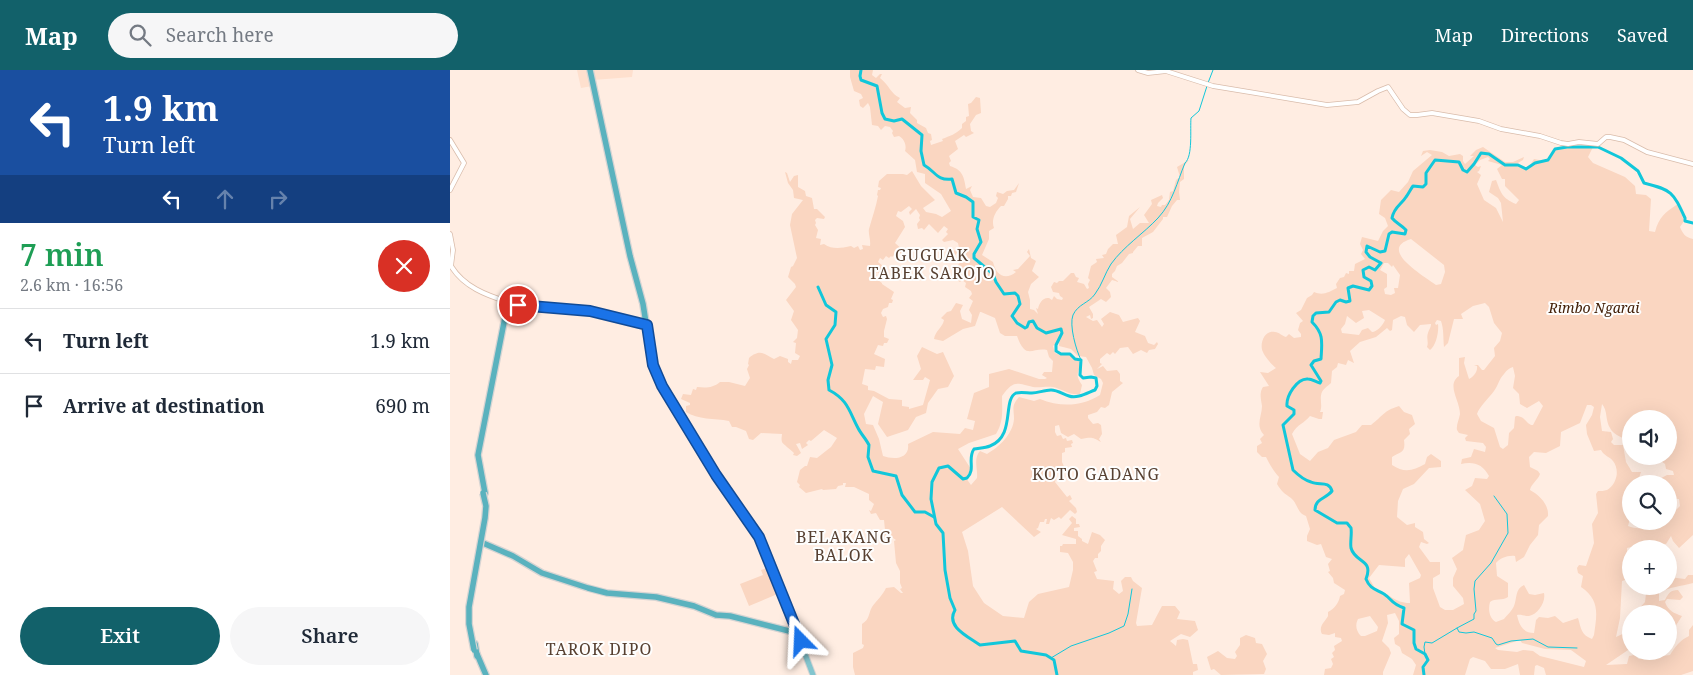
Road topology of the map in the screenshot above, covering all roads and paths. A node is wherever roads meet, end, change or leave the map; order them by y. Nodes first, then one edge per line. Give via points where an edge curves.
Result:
1 (590, 70) edge
2 (1138, 70) edge
3 (450, 140) edge
4 (1693, 164) edge
5 (450, 190) edge
6 (450, 234) edge
7 (508, 302) junction
8 (647, 325) junction
9 (484, 492) junction
10 (483, 543) junction
11 (478, 560) junction
12 (797, 633) junction
13 (476, 653) junction
14 (485, 675) edge
15 (812, 675) edge

1 - 8 highway
2 - 4 main road via 1148,73 1166,71 1214,86 1327,105 1358,102 1388,87 1410,115 1432,113 1479,121 1565,144 1598,144 1610,137 1647,152
3 - 5 main road via 463,160 463,167
6 - 7 main road via 451,266 456,273 472,287
7 - 8 highway via 590,311
7 - 9 highway via 478,457
8 - 12 highway via 653,365 662,386 716,475 759,537
9 - 10 highway via 488,508
9 - 11 highway via 485,511
9 - 13 highway, bridge via 486,518 470,613
10 - 11 highway
10 - 12 highway via 542,574 603,592 656,597 716,615
11 - 13 highway via 471,614
12 - 15 main road
13 - 14 highway

